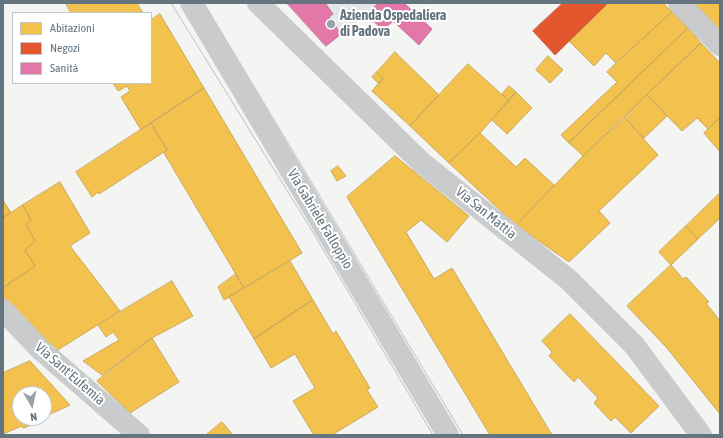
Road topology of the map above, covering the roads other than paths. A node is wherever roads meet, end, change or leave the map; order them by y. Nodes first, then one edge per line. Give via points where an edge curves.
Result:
1 (191, 3) edge
2 (258, 3) edge
3 (679, 3) edge
4 (720, 45) edge
5 (3, 310) edge
6 (139, 435) edge
7 (448, 435) edge
8 (701, 435) edge

1 - 7 street, Via Gabriele Falloppio
2 - 8 street, Via San Mattia via 421,162 569,280 634,345
3 - 4 street
5 - 6 street, Via Sant'Eufemia via 40,349

